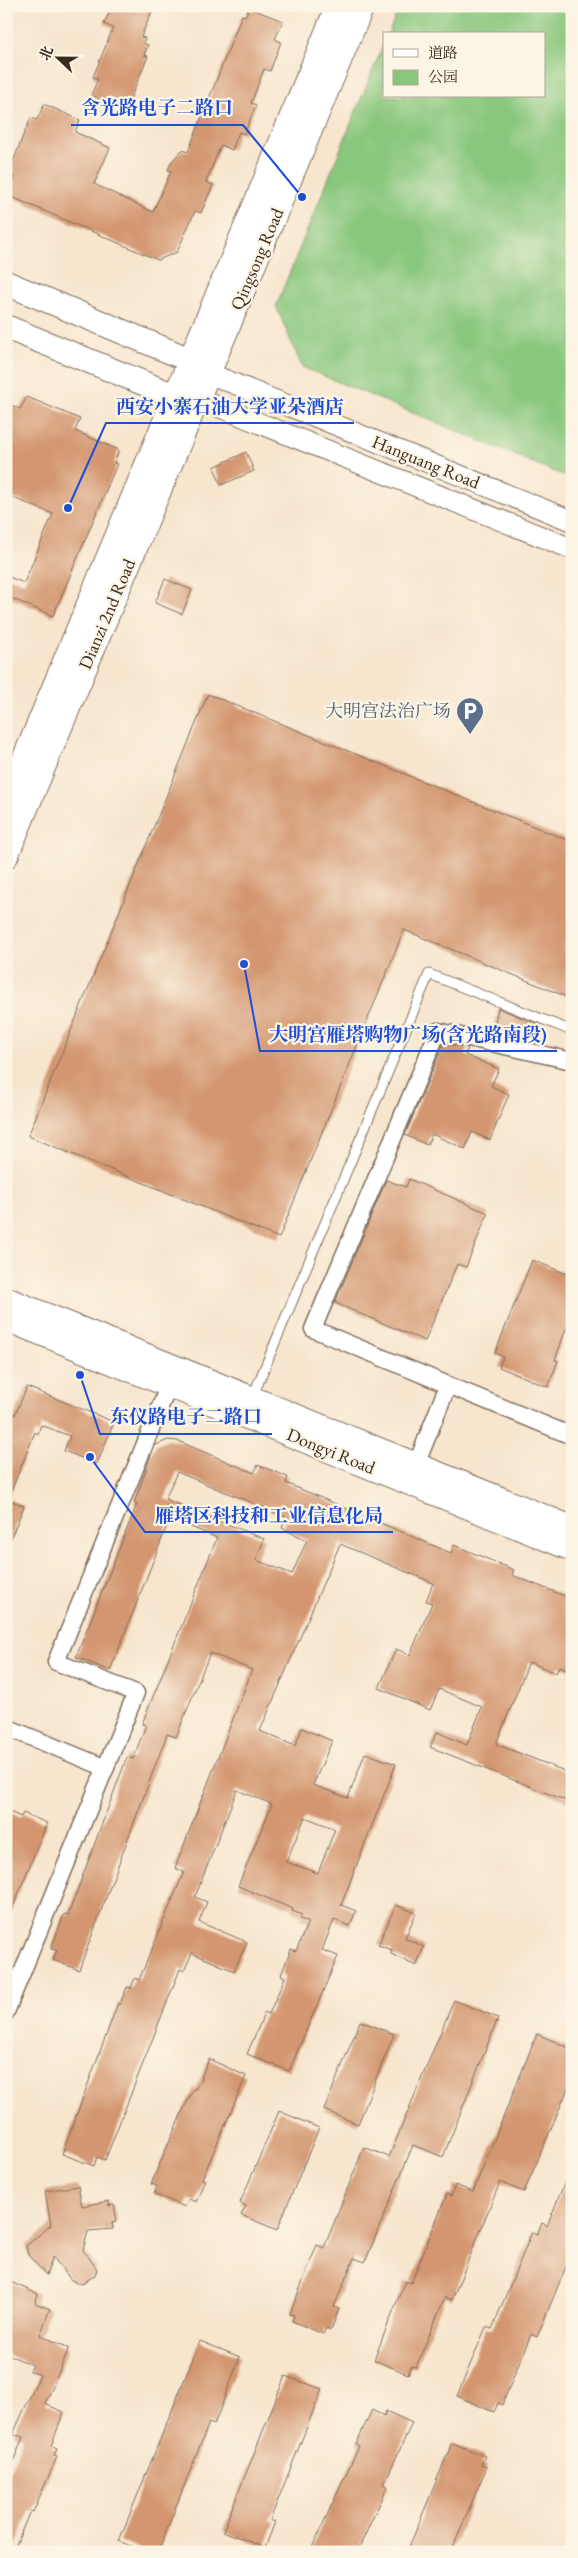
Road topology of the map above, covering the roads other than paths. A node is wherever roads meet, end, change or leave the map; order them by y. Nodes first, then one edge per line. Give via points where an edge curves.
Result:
1 (338, 6) edge
2 (362, 6) edge
3 (6, 283) edge
4 (6, 327) edge
5 (199, 366) junction
6 (186, 397) junction
7 (572, 521) edge
8 (572, 549) edge
9 (6, 803) edge
10 (6, 856) edge
11 (572, 1031) edge
12 (572, 1062) edge
13 (6, 1299) edge
14 (6, 1319) edge
15 (169, 1385) junction
16 (448, 1385) junction
17 (252, 1399) junction
18 (572, 1436) edge
19 (416, 1465) junction
20 (572, 1528) edge
21 (572, 1549) edge
22 (7, 1730) edge
23 (106, 1768) junction
24 (6, 2012) edge

1 - 5 main road, Qingsong Road
2 - 5 main road, Qingsong Road
3 - 5 main road, Hanguang Road
4 - 6 main road, Hanguang Road
5 - 6 main road, Dianzi 2nd Road
5 - 7 street, Hanguang Road
6 - 8 street, Hanguang Road
6 - 9 main road, Dianzi 2nd Road
6 - 10 main road, Dianzi 2nd Road
11 - 17 lane via 429,974
12 - 16 street via 438,1031 313,1329
13 - 17 main road, Dongyi Road
14 - 15 main road, Dongyi Road
15 - 21 main road, Dongyi Road
15 - 23 street via 56,1662 136,1693
16 - 18 street
16 - 19 street
17 - 19 main road, Dongyi Road
19 - 20 main road, Dongyi Road
22 - 23 street
23 - 24 street

